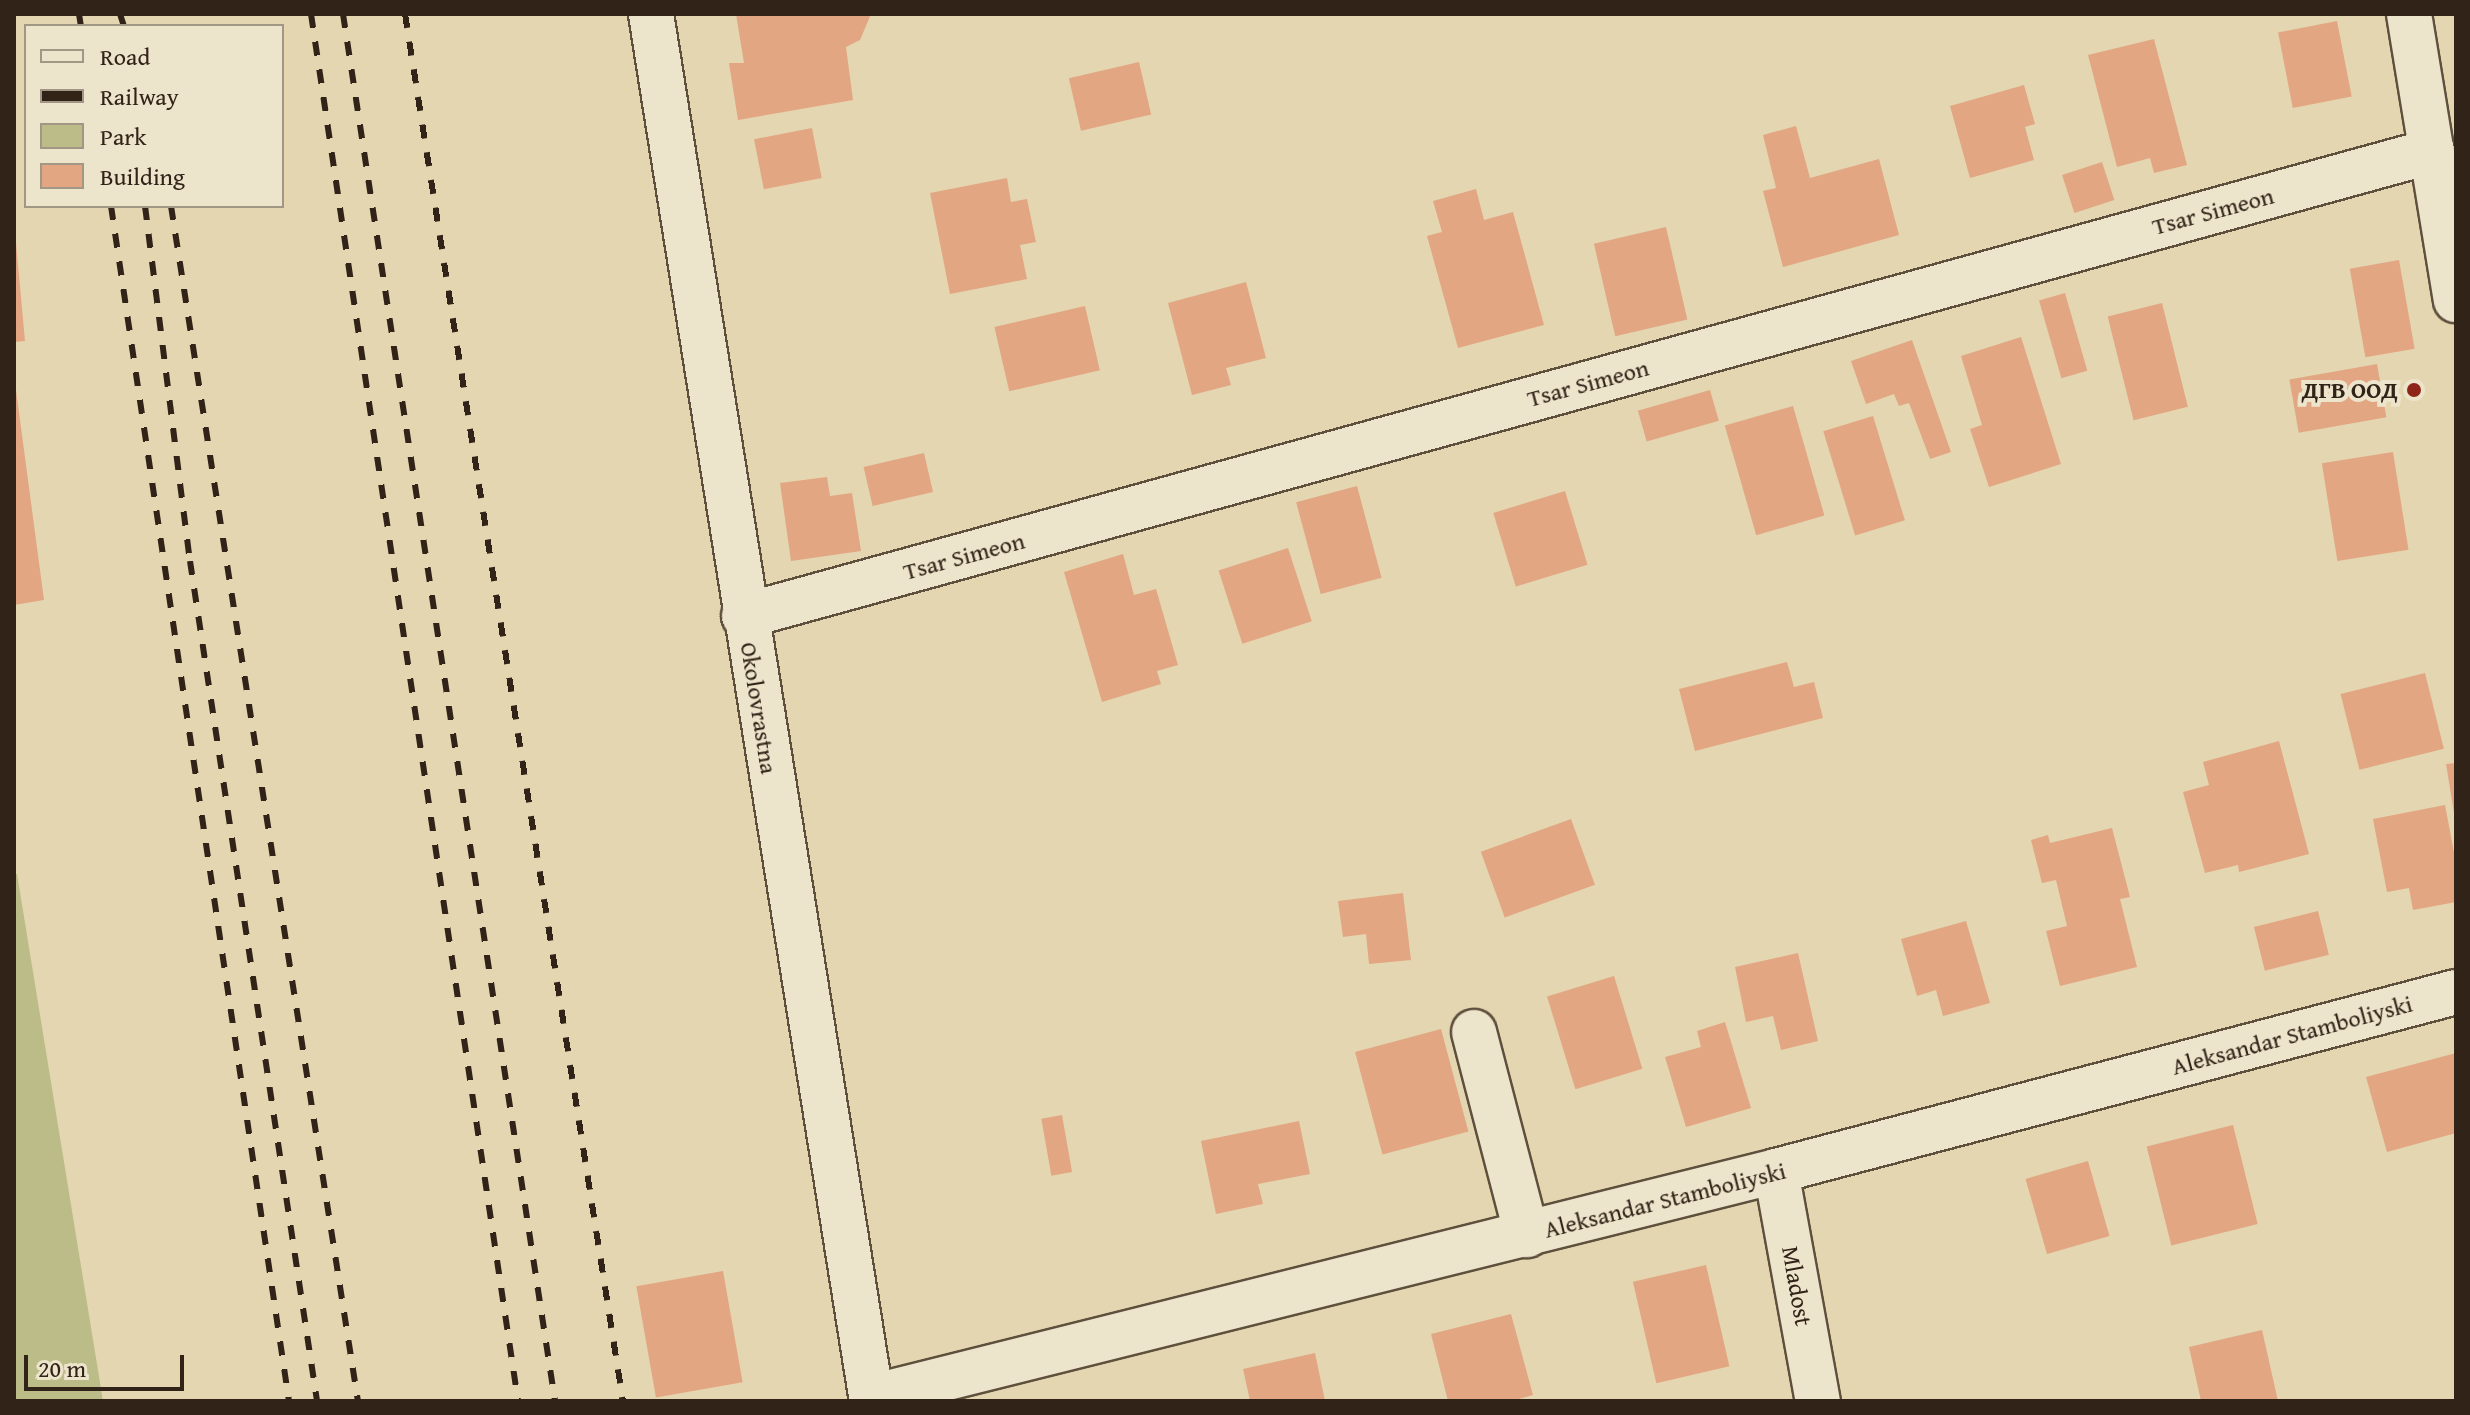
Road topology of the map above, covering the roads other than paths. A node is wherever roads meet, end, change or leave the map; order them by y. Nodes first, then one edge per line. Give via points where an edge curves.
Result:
1 (651, 14) edge
2 (2409, 14) edge
3 (2432, 151) junction
4 (2456, 300) edge
5 (744, 616) junction
6 (2456, 992) edge
7 (1474, 1032) dead end
8 (1776, 1171) junction
9 (1527, 1235) junction
10 (872, 1399) edge
11 (1818, 1401) edge

1 - 5 street, Okolovrastna
2 - 3 street
3 - 4 street
3 - 5 street, Tsar Simeon
5 - 10 street, Okolovrastna
6 - 8 street, Aleksandar Stamboliyski
7 - 9 street
8 - 9 street, Aleksandar Stamboliyski
8 - 11 street, Mladost
9 - 10 street, Aleksandar Stamboliyski

